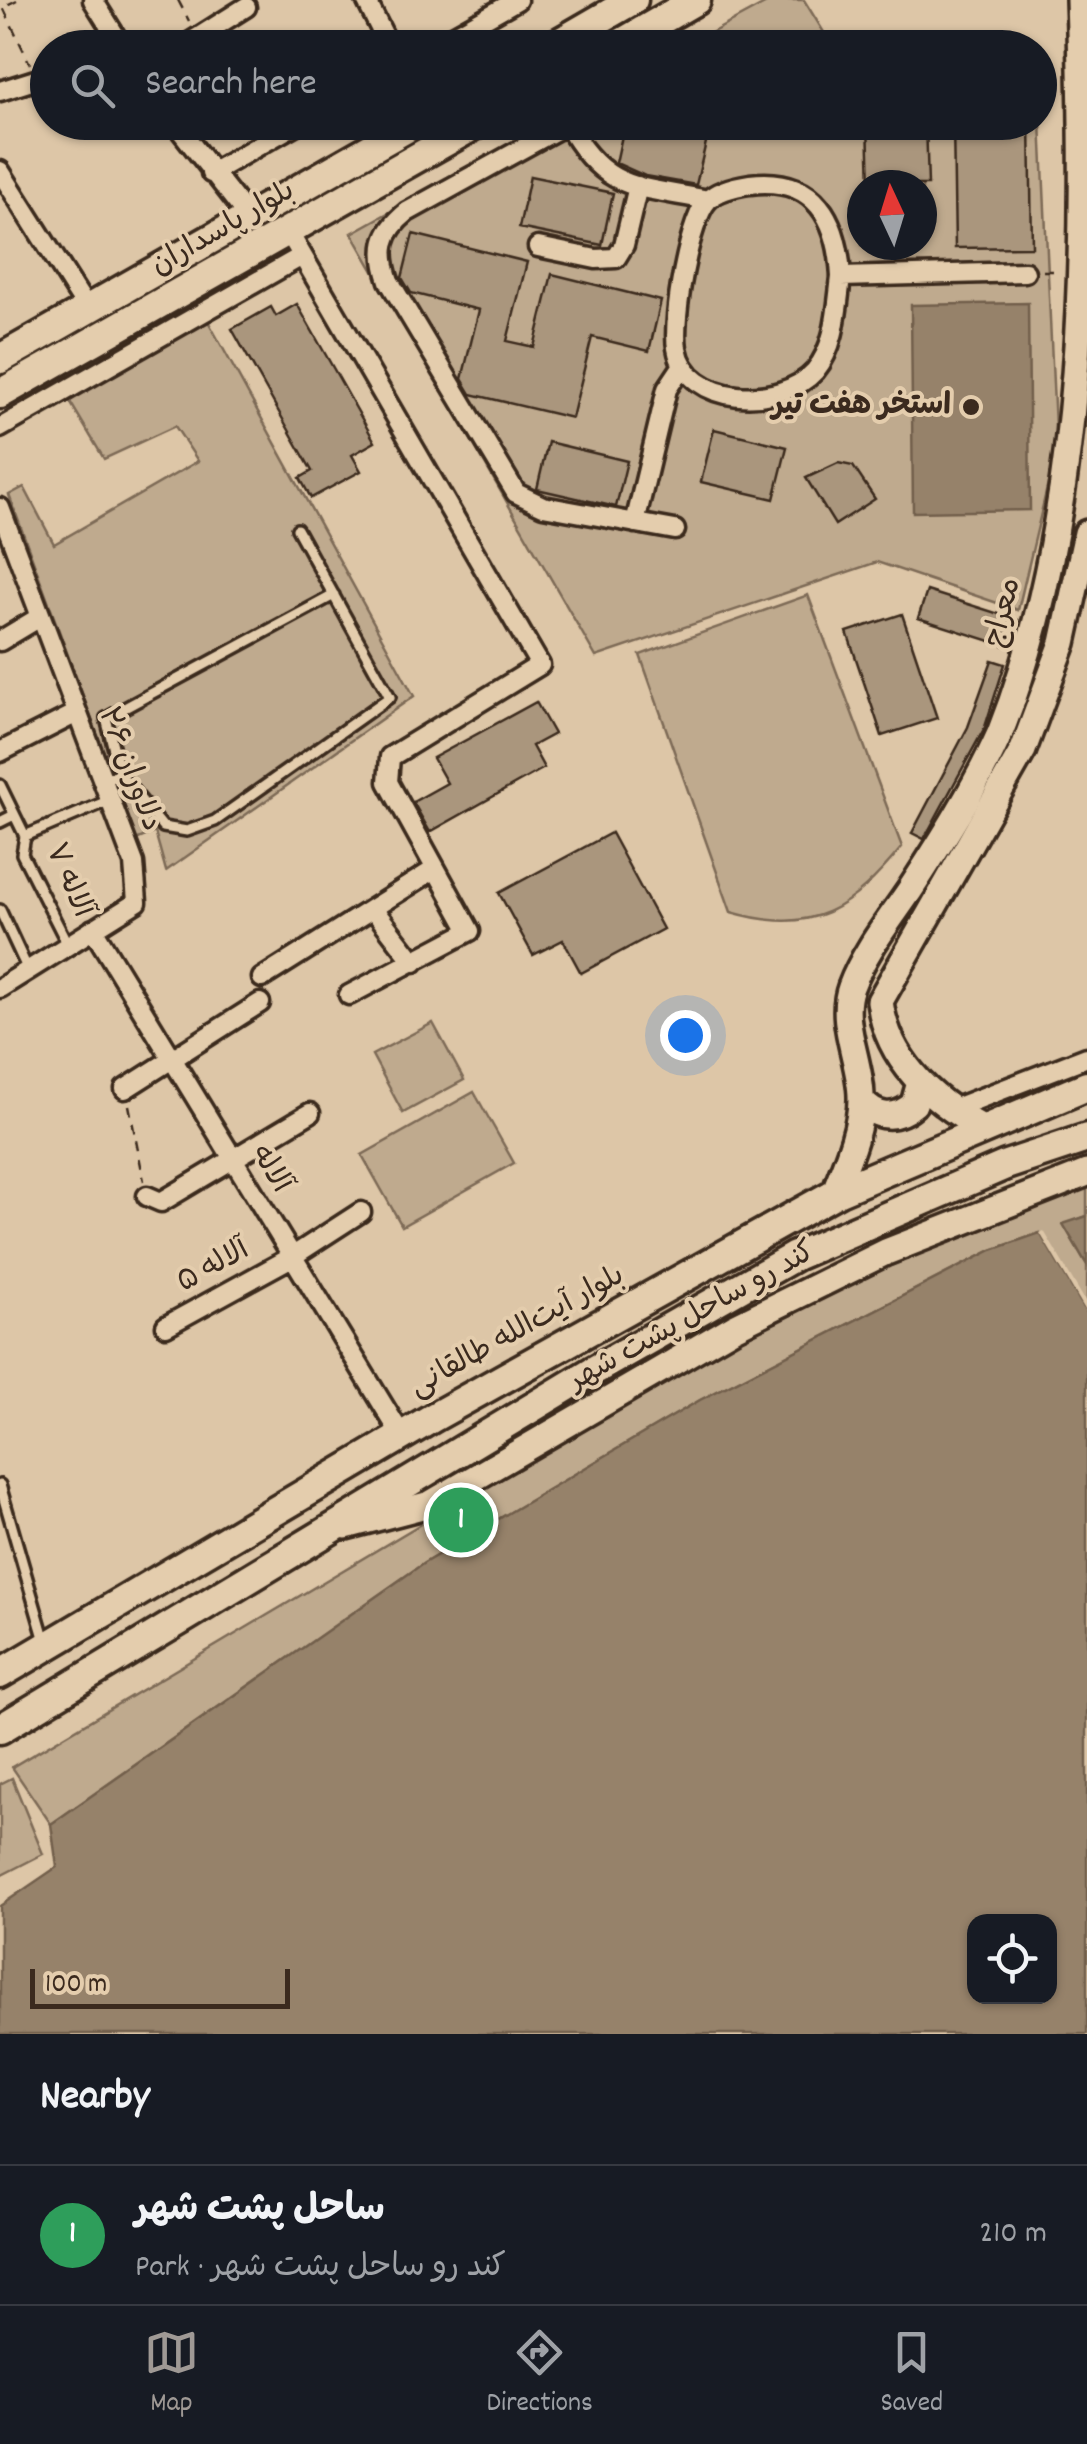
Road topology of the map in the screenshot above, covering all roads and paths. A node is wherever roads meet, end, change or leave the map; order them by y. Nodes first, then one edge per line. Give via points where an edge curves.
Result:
1 (16, 0) edge
2 (93, 0) edge
3 (178, 0) edge
4 (366, 0) edge
5 (517, 0) edge
6 (633, 0) edge
7 (696, 0) edge
8 (1079, 0) edge
9 (246, 8) dead end
10 (112, 30) edge
11 (194, 30) edge
12 (210, 30) edge
13 (381, 30) edge
14 (464, 30) edge
15 (581, 30) edge
16 (644, 30) edge
17 (1084, 31) edge
18 (30, 55) edge
19 (30, 82) edge
20 (0, 91) edge
21 (187, 140) edge
22 (269, 140) edge
23 (386, 140) edge
24 (453, 140) edge
25 (535, 140) edge
26 (577, 140) edge
27 (1086, 164) edge
28 (0, 171) edge
29 (211, 173) junction
30 (638, 186) junction
31 (708, 200) junction
32 (248, 218) junction
33 (295, 244) junction
34 (538, 246) dead end
35 (1024, 272) joint
36 (841, 277) junction
37 (1083, 287) edge
38 (88, 310) junction
39 (1083, 336) edge
40 (0, 359) edge
41 (684, 365) junction
42 (0, 394) edge
43 (0, 428) edge
44 (1077, 466) edge
45 (0, 508) edge
46 (635, 523) junction
47 (297, 529) dead end
48 (674, 530) dead end
49 (1087, 533) edge
50 (334, 595) junction
51 (40, 616) junction
52 (0, 641) edge
53 (77, 714) junction
54 (0, 752) edge
55 (111, 777) junction
56 (0, 785) edge
57 (110, 800) junction
58 (14, 815) junction
59 (0, 822) edge
60 (24, 836) junction
61 (435, 869) junction
62 (0, 910) edge
63 (374, 910) junction
64 (93, 929) junction
65 (68, 945) junction
66 (414, 962) junction
67 (28, 970) junction
68 (262, 978) dead end
69 (0, 988) edge
70 (349, 996) dead end
71 (260, 1003) dead end
72 (1087, 1057) edge
73 (172, 1061) junction
74 (920, 1082) junction
75 (1087, 1086) edge
76 (126, 1089) joint
77 (861, 1100) junction
78 (950, 1110) junction
79 (310, 1113) dead end
80 (982, 1128) junction
81 (1087, 1138) edge
82 (233, 1163) junction
83 (1087, 1173) edge
84 (834, 1194) junction
85 (147, 1196) joint
86 (361, 1212) dead end
87 (290, 1258) junction
88 (166, 1326) dead end
89 (402, 1436) junction
90 (0, 1485) edge
91 (336, 1529) junction
92 (173, 1574) junction
93 (196, 1612) junction
94 (82, 1628) junction
95 (48, 1648) junction
96 (108, 1664) junction
97 (0, 1674) edge
98 (0, 1729) edge

1 - 18 path via 3,7
2 - 10 street
3 - 11 path
4 - 13 street
5 - 14 street
6 - 15 main road
7 - 16 main road
8 - 17 street, معراج
9 - 12 street
17 - 27 street, معراج
19 - 20 street
21 - 29 street
22 - 29 street
23 - 32 main road, بلوار پاسداران
24 - 33 main road, بلوار پاسداران
25 - 46 street via 406,212 391,225 382,259 398,298 516,492 544,506
26 - 30 street via 595,167
27 - 37 street, معراج
28 - 38 street
29 - 32 street
30 - 31 street
30 - 34 street via 616,258
31 - 36 street via 749,184 794,187 831,221
31 - 41 street via 692,240 677,322
32 - 38 main road, بلوار پاسداران
33 - 42 main road, بلوار پاسداران
33 - 43 street
33 - 61 street via 540,665 390,758 388,782
35 - 36 street
35 - 37 path
36 - 41 street via 828,348 797,385 776,395 733,394 699,382
37 - 39 street, معراج
38 - 40 main road, بلوار پاسداران
39 - 44 street, معراج
41 - 46 street via 667,389
44 - 77 street, معراج via 1031,649 999,735 850,990
45 - 51 street, دلاوران ۲۶
46 - 48 street
47 - 50 lane
49 - 74 street, معراج via 1064,643 1022,750 880,1002 894,1048
50 - 55 lane via 106,718
50 - 55 lane via 390,697 215,820 187,832 163,827
51 - 52 street
51 - 53 street, دلاوران ۲۶
53 - 54 street
53 - 55 street, دلاوران ۲۶
55 - 57 street, دلاوران ۲۶
56 - 58 lane, آلاله ۷
57 - 60 lane
57 - 64 street, دلاوران ۲۶ via 134,864 137,902
58 - 59 lane
58 - 60 lane, آلاله ۷
60 - 65 lane, آلاله ۷ via 22,854
61 - 63 street
61 - 66 street via 470,931
62 - 67 lane
63 - 66 street
63 - 68 street
64 - 65 street, دلاوران ۲۶
64 - 73 street, آلاله
65 - 67 street, دلاوران ۲۶
66 - 70 street
67 - 69 street, دلاوران ۲۶
71 - 73 street
72 - 78 street
73 - 76 street
73 - 82 street, آلاله
74 - 77 street via 914,1104 895,1116 872,1111
74 - 78 street, معراج
75 - 80 main road, بلوار آیت‌الله طالقانی
76 - 85 path
77 - 84 street, معراج
78 - 80 street, معراج
79 - 82 street
80 - 84 main road, بلوار آیت‌الله طالقانی
81 - 91 main road via 1006,1165 795,1256
82 - 85 street via 161,1202
82 - 87 street, آلاله
83 - 91 street, کند رو ساحل پشت شهر via 886,1252 751,1319 430,1504
84 - 89 main road, بلوار آیت‌الله طالقانی
86 - 87 street, آلاله ۵
87 - 88 street, آلاله ۵
87 - 89 street, آلاله
89 - 92 main road, بلوار آیت‌الله طالقانی
90 - 95 lane
91 - 93 main road
92 - 93 main road via 160,1591 164,1611 175,1617
92 - 94 main road, بلوار آیت‌الله طالقانی
93 - 96 main road
94 - 95 main road, بلوار آیت‌الله طالقانی
94 - 96 main road via 106,1634
95 - 97 main road, بلوار آیت‌الله طالقانی
96 - 98 main road

